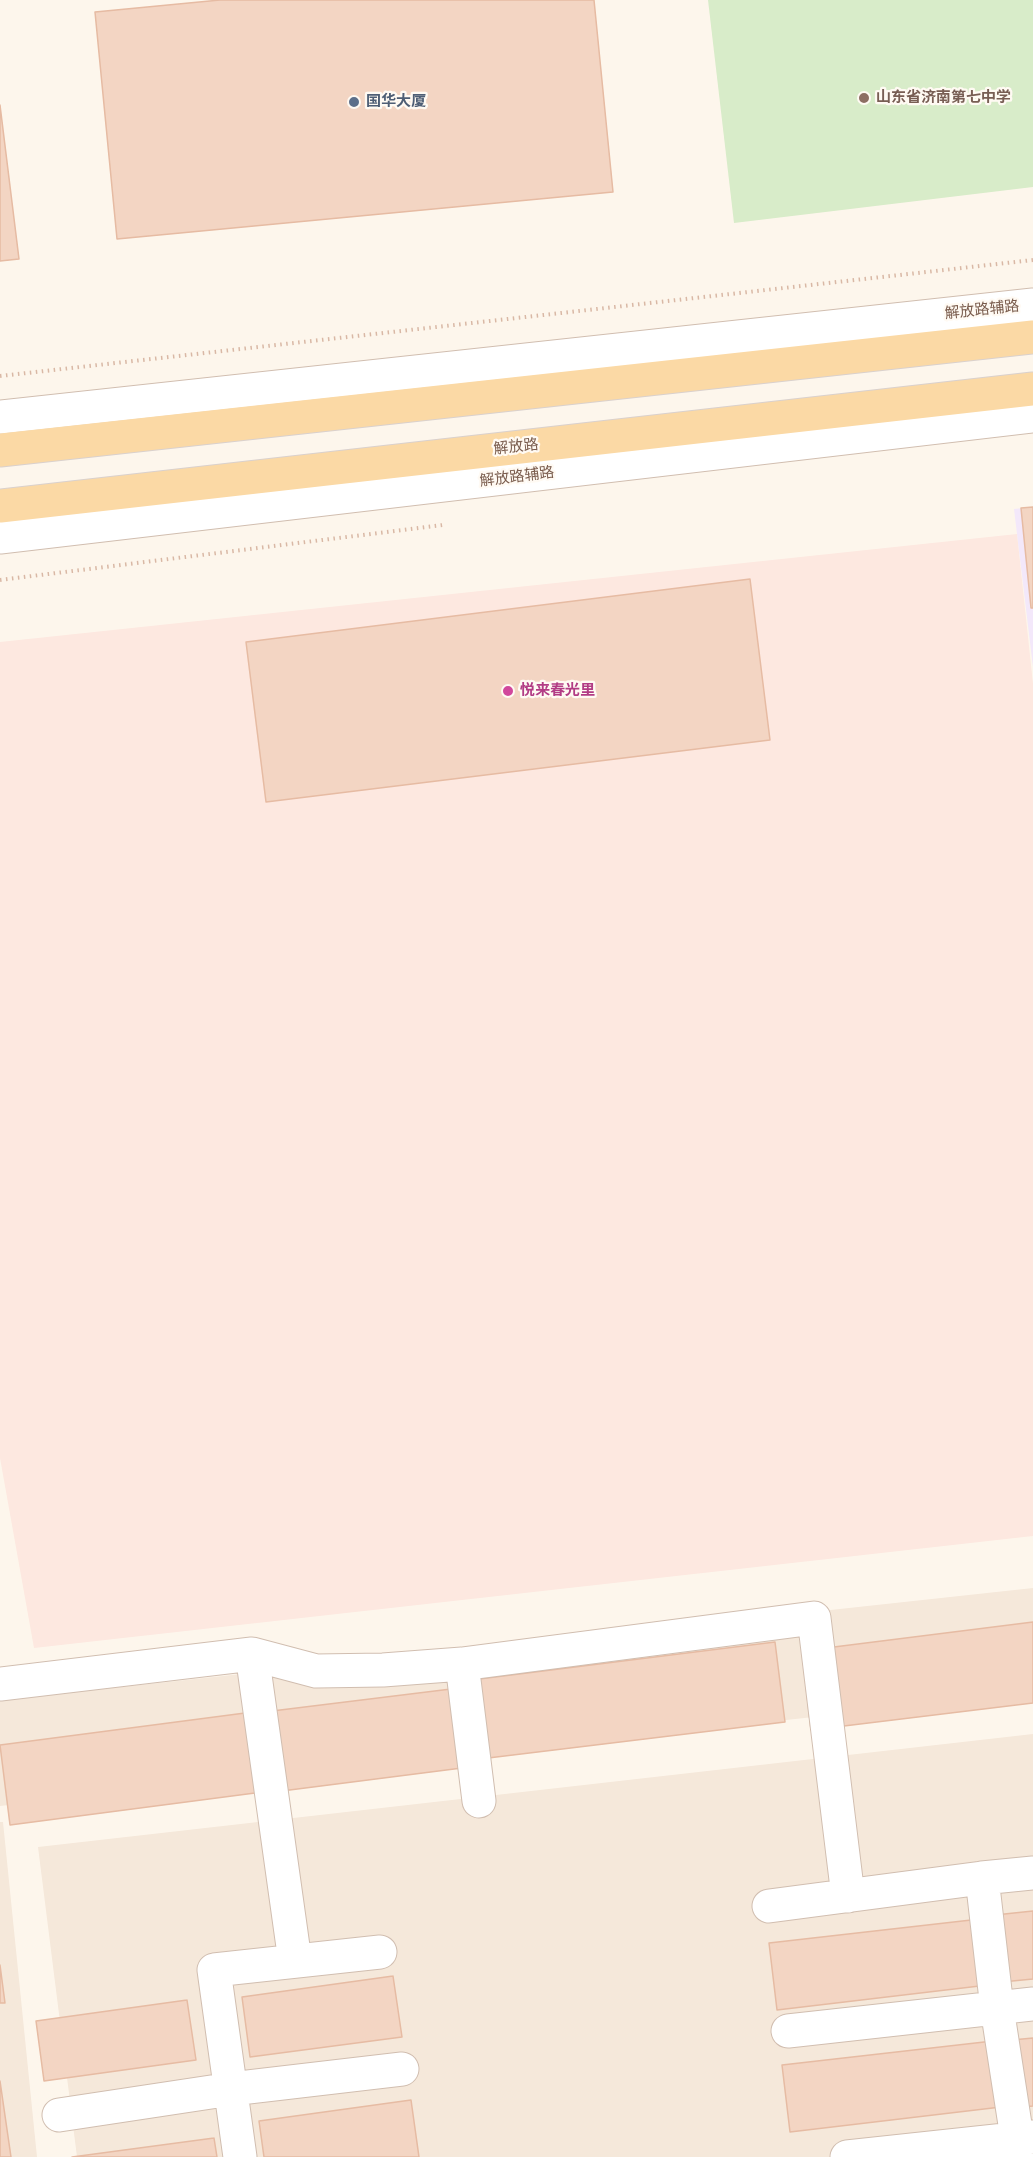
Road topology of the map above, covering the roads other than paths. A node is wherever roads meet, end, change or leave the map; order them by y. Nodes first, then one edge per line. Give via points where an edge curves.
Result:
1 (1033, 305) edge
2 (1033, 337) edge
3 (1033, 389) edge
4 (0, 417) edge
5 (1033, 417) edge
6 (0, 450) edge
7 (0, 506) edge
8 (0, 537) edge
9 (252, 1654) junction
10 (462, 1664) junction
11 (0, 1684) edge
12 (479, 1801) dead end
13 (1033, 1873) edge
14 (982, 1878) junction
15 (848, 1896) junction
16 (769, 1906) dead end
17 (380, 1952) dead end
18 (295, 1961) junction
19 (1033, 2004) edge
20 (997, 2008) junction
21 (788, 2031) dead end
22 (402, 2069) dead end
23 (231, 2089) junction
24 (59, 2115) dead end
25 (1024, 2144) edge
26 (240, 2157) edge
27 (847, 2157) edge

1 - 4 street, 解放路辅路
2 - 6 main road
3 - 7 main road, 解放路
5 - 8 street, 解放路辅路
9 - 10 street via 316,1671
9 - 11 street
9 - 18 street
10 - 12 street
10 - 15 street via 814,1618
13 - 14 street
14 - 15 street
14 - 20 street
15 - 16 street
17 - 18 street
18 - 23 street via 214,1970
19 - 20 street
20 - 21 street
20 - 25 street
22 - 23 street
23 - 24 street
23 - 26 street
25 - 27 street

